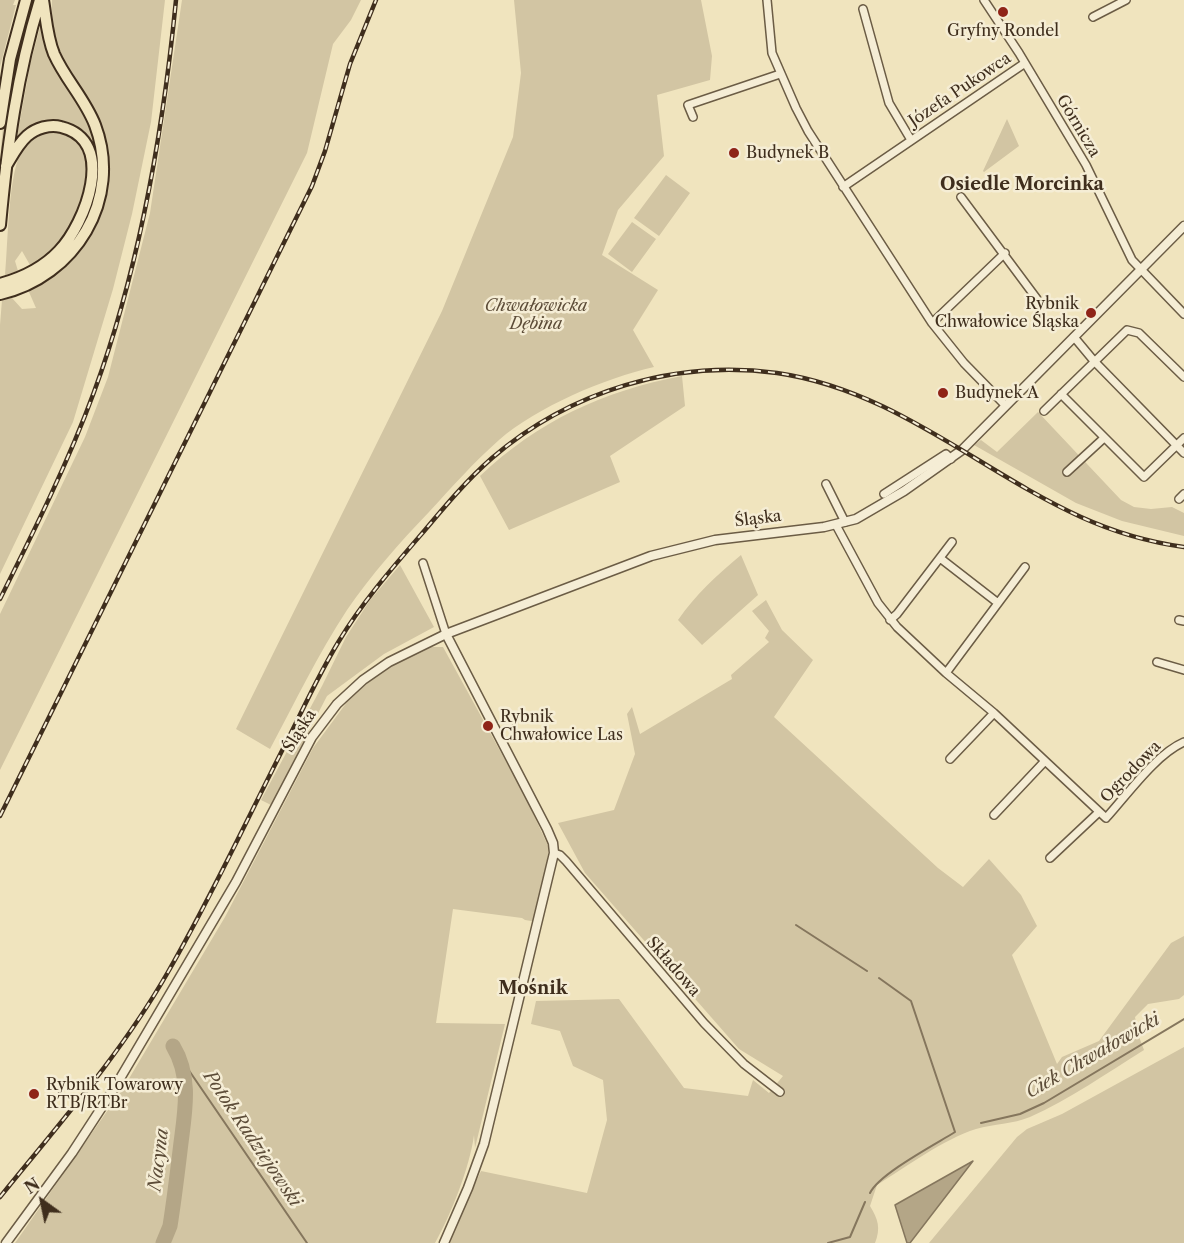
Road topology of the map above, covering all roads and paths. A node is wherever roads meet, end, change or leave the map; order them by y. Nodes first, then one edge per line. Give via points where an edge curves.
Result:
1 (26, 0) edge
2 (42, 0) edge
3 (767, 0) edge
4 (984, 0) edge
5 (1126, 0) edge
6 (863, 9) dead end
7 (1093, 17) dead end
8 (1025, 63) junction
9 (780, 74) junction
10 (7, 76) junction
11 (0, 94) edge
12 (693, 117) dead end
13 (0, 123) edge
14 (911, 140) junction
15 (6, 166) junction
16 (843, 187) junction
17 (961, 196) dead end
18 (0, 225) edge
19 (1184, 226) edge
20 (1005, 253) junction
21 (1140, 270) junction
22 (0, 284) edge
23 (0, 294) edge
24 (1037, 298) dead end
25 (1184, 314) edge
26 (932, 323) junction
27 (1074, 337) junction
28 (1094, 361) junction
29 (1184, 377) edge
30 (1061, 394) junction
31 (1005, 405) junction
32 (1044, 411) dead end
33 (1104, 438) junction
34 (1184, 438) edge
35 (1177, 446) junction
36 (1184, 453) edge
37 (951, 459) junction
38 (1067, 472) dead end
39 (826, 484) dead end
40 (884, 494) dead end
41 (841, 523) junction
42 (952, 542) dead end
43 (940, 558) junction
44 (423, 563) dead end
45 (1024, 567) dead end
46 (998, 603) junction
47 (890, 620) junction
48 (446, 634) junction
49 (1158, 662) dead end
50 (1184, 670) edge
51 (946, 673) junction
52 (994, 713) junction
53 (1184, 742) edge
54 (950, 759) dead end
55 (1045, 760) junction
56 (1099, 812) junction
57 (994, 814) dead end
58 (554, 853) junction
59 (1050, 858) dead end
60 (780, 1092) dead end
61 (6, 1243) edge
62 (444, 1243) edge

1 - 10 main road
2 - 15 main road via 20,79
2 - 23 main road via 54,54 95,126 103,175 96,210 81,240 58,267 28,285
3 - 9 street via 772,53
4 - 8 street, Górnicza
5 - 7 street
6 - 14 street, Józefa Pukowca via 889,102
8 - 14 street, Józefa Pukowca
8 - 21 street, Górnicza via 1086,165
9 - 12 street via 688,105
9 - 16 street via 808,131
10 - 11 main road
10 - 13 main road
14 - 16 street, Józefa Pukowca
15 - 18 main road
15 - 22 main road via 27,136 48,126 64,128 84,142 90,154 92,184 80,222 58,252 30,273
16 - 26 street
17 - 20 street
19 - 21 street, Śląska
20 - 24 street
20 - 26 street
21 - 25 street
21 - 27 street, Śląska
26 - 31 street
27 - 28 street
27 - 31 street, Śląska
28 - 29 street via 1127,330 1138,333
28 - 30 street
28 - 35 street
30 - 32 street
30 - 33 street
31 - 37 street, Śląska
33 - 35 street via 1144,477
33 - 38 street
34 - 35 street
35 - 36 street
37 - 40 street, Śląska via 946,454
37 - 41 street, Śląska via 882,505
39 - 41 street
41 - 47 street, Ogrodowa via 872,593
41 - 48 street, Śląska via 669,550
42 - 43 street
43 - 46 street
43 - 47 street
44 - 48 street
45 - 46 street
46 - 51 street
47 - 51 street, Ogrodowa
48 - 58 street via 547,829
48 - 61 street, Śląska via 373,672 348,692 321,724 232,889 115,1087
49 - 50 street
51 - 52 street, Ogrodowa
52 - 54 street
52 - 55 street, Ogrodowa
53 - 56 street, Ogrodowa via 1161,758 1106,818
55 - 56 street, Ogrodowa
55 - 57 street
56 - 59 street, Ogrodowa
58 - 60 street, Składowa via 566,861 728,1050
58 - 62 street via 486,1136

